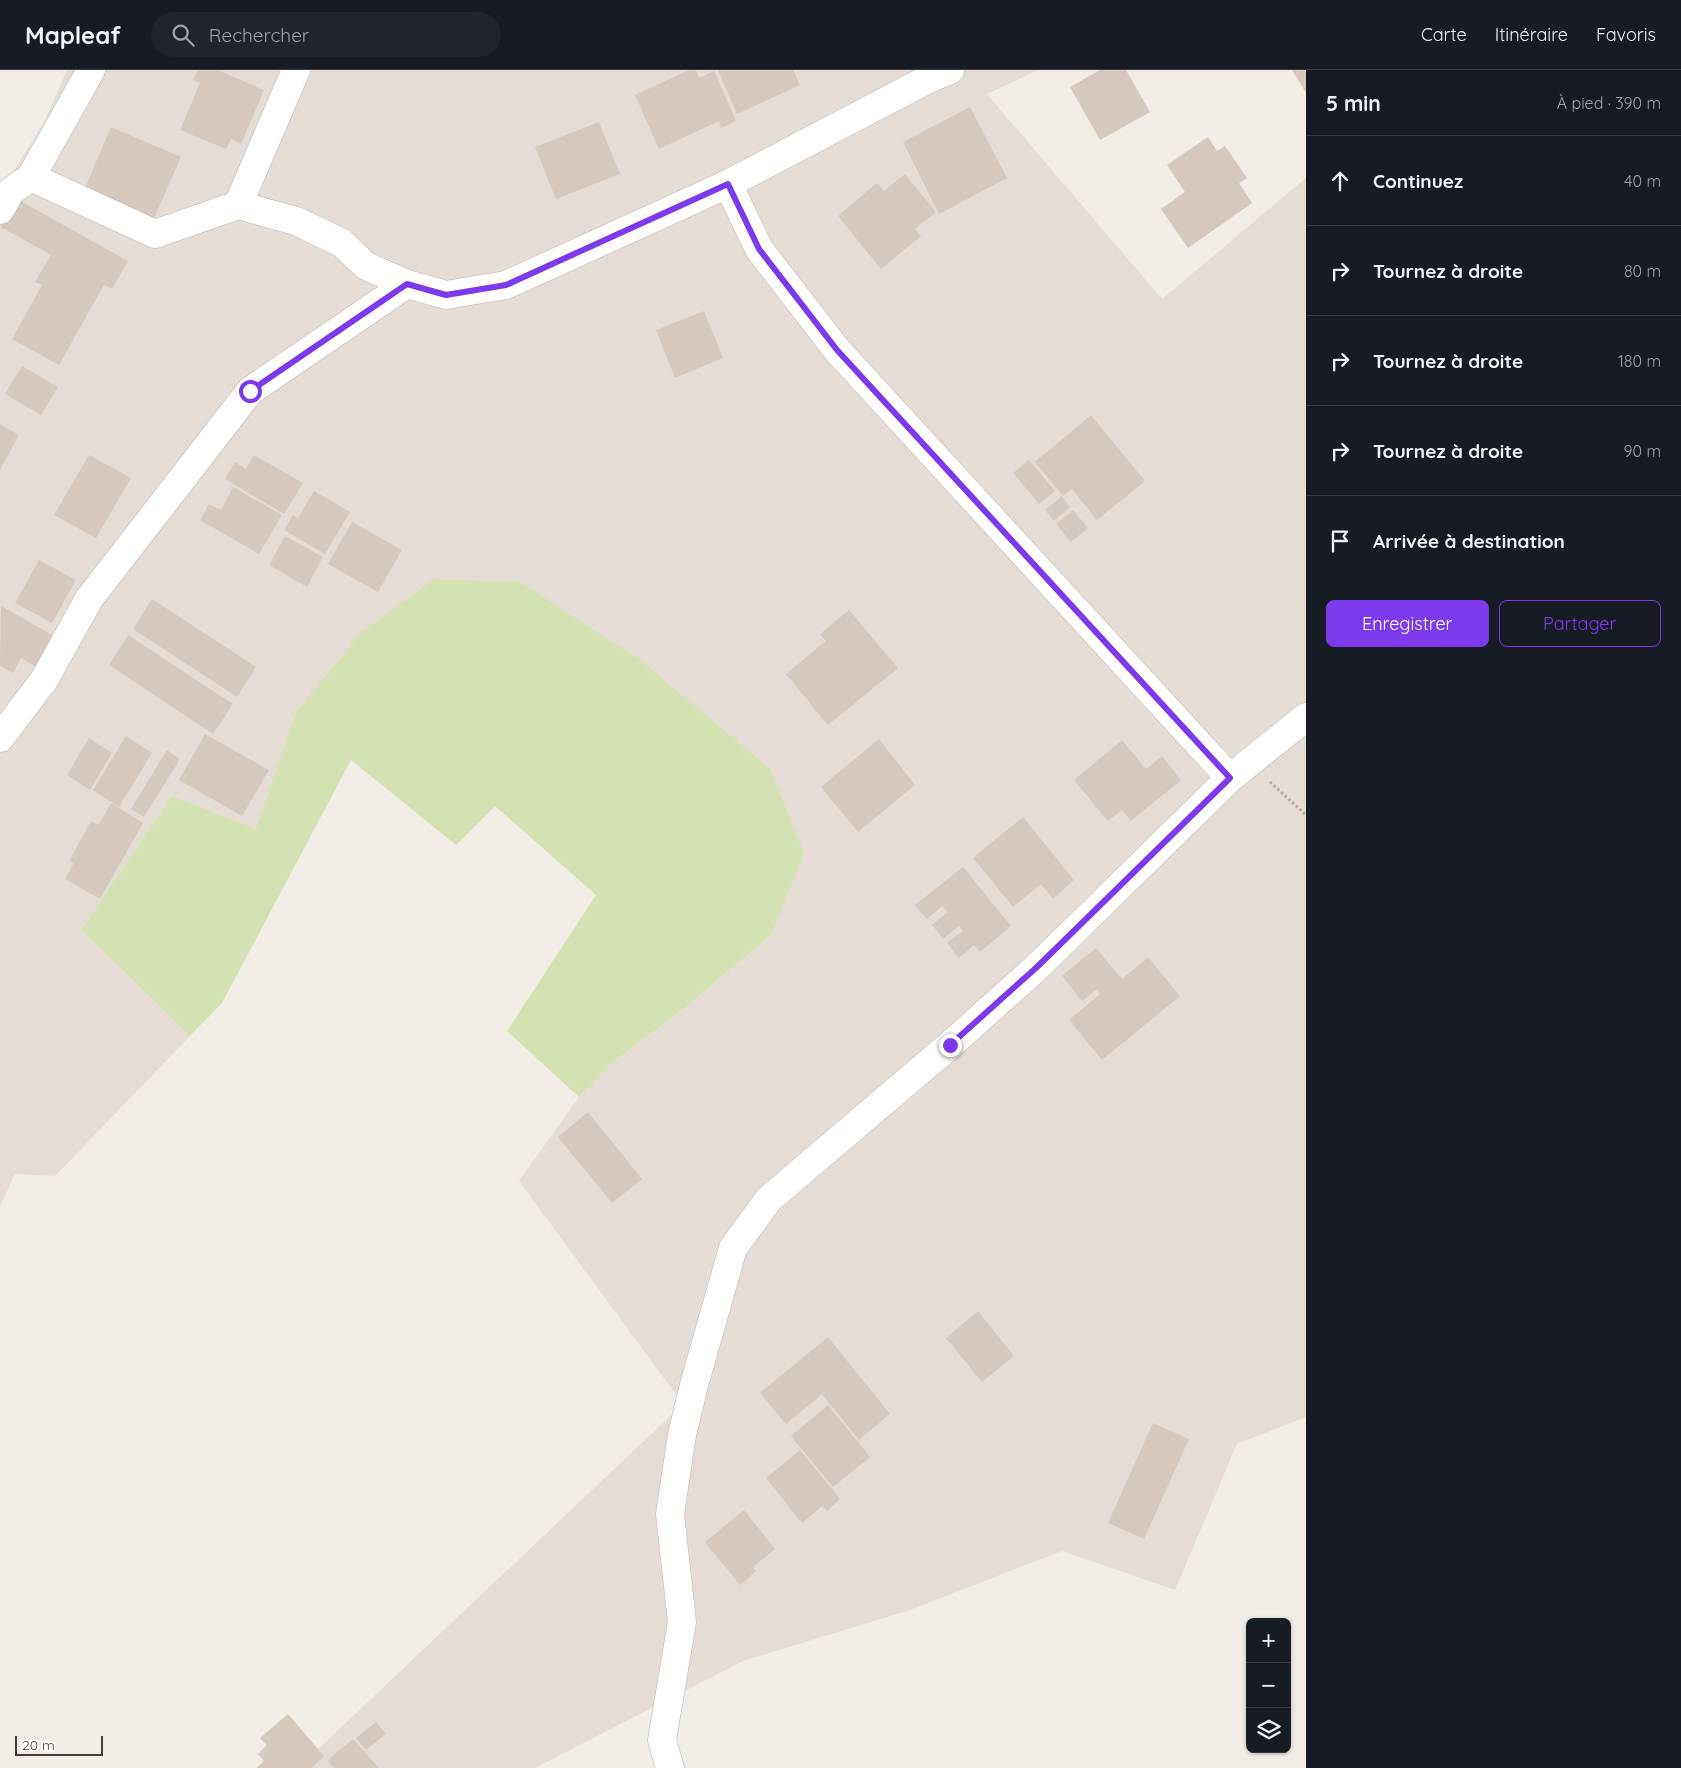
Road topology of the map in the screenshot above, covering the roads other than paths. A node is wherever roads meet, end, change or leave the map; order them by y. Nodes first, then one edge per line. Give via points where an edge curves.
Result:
1 (91, 70) edge
2 (296, 70) edge
3 (934, 73) edge
4 (31, 178) junction
5 (728, 184) junction
6 (238, 205) junction
7 (0, 210) edge
8 (407, 284) junction
9 (1306, 717) edge
10 (0, 738) edge
11 (1240, 770) junction
12 (670, 1768) edge

1 - 4 street
2 - 6 street
3 - 5 street
4 - 6 street via 156,234
4 - 7 street via 11,191
5 - 8 street via 506,285 446,295
5 - 11 street via 759,249 837,350
6 - 8 street via 296,220 342,242 366,266
8 - 10 street via 250,391 89,599 44,680
9 - 11 street
11 - 12 street via 1037,967 769,1199 733,1248 688,1410 670,1514 682,1622 662,1740

